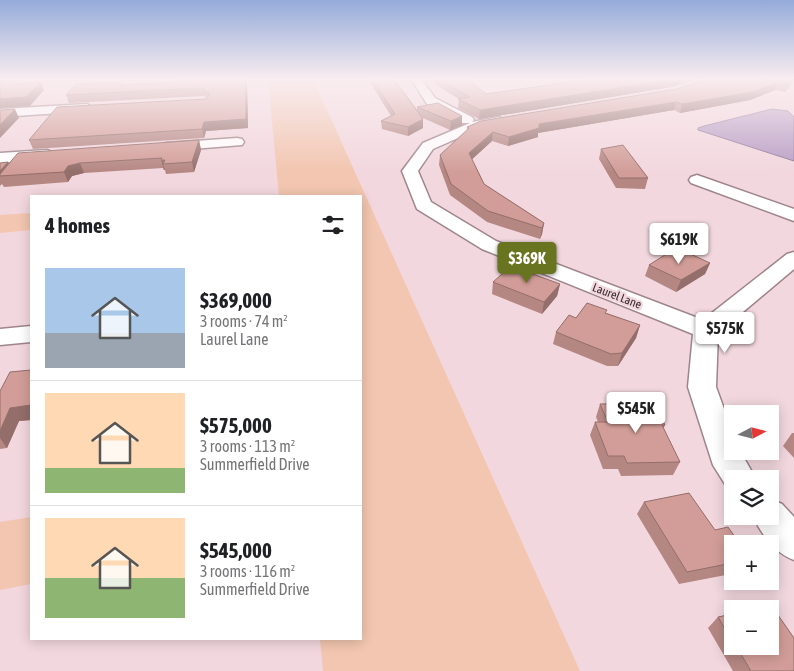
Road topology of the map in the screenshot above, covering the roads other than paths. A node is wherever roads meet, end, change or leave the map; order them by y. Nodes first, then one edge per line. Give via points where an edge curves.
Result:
1 (52, 110) edge
2 (448, 110) edge
3 (0, 113) edge
4 (516, 118) edge
5 (476, 125) junction
6 (238, 142) dead end
7 (148, 148) edge
8 (59, 154) edge
9 (0, 158) edge
10 (698, 180) dead end
11 (794, 215) edge
12 (794, 258) edge
13 (706, 330) junction
14 (30, 334) edge
15 (0, 337) edge
16 (733, 470) edge
17 (779, 525) edge
18 (794, 543) edge

1 - 3 street
2 - 5 street
4 - 5 street, Laurel Lane
5 - 13 street, Laurel Lane via 428,146 410,170 423,205 489,245
6 - 7 street
8 - 9 street
10 - 11 street
12 - 13 street
13 - 16 street via 702,386
14 - 15 street
17 - 18 street

